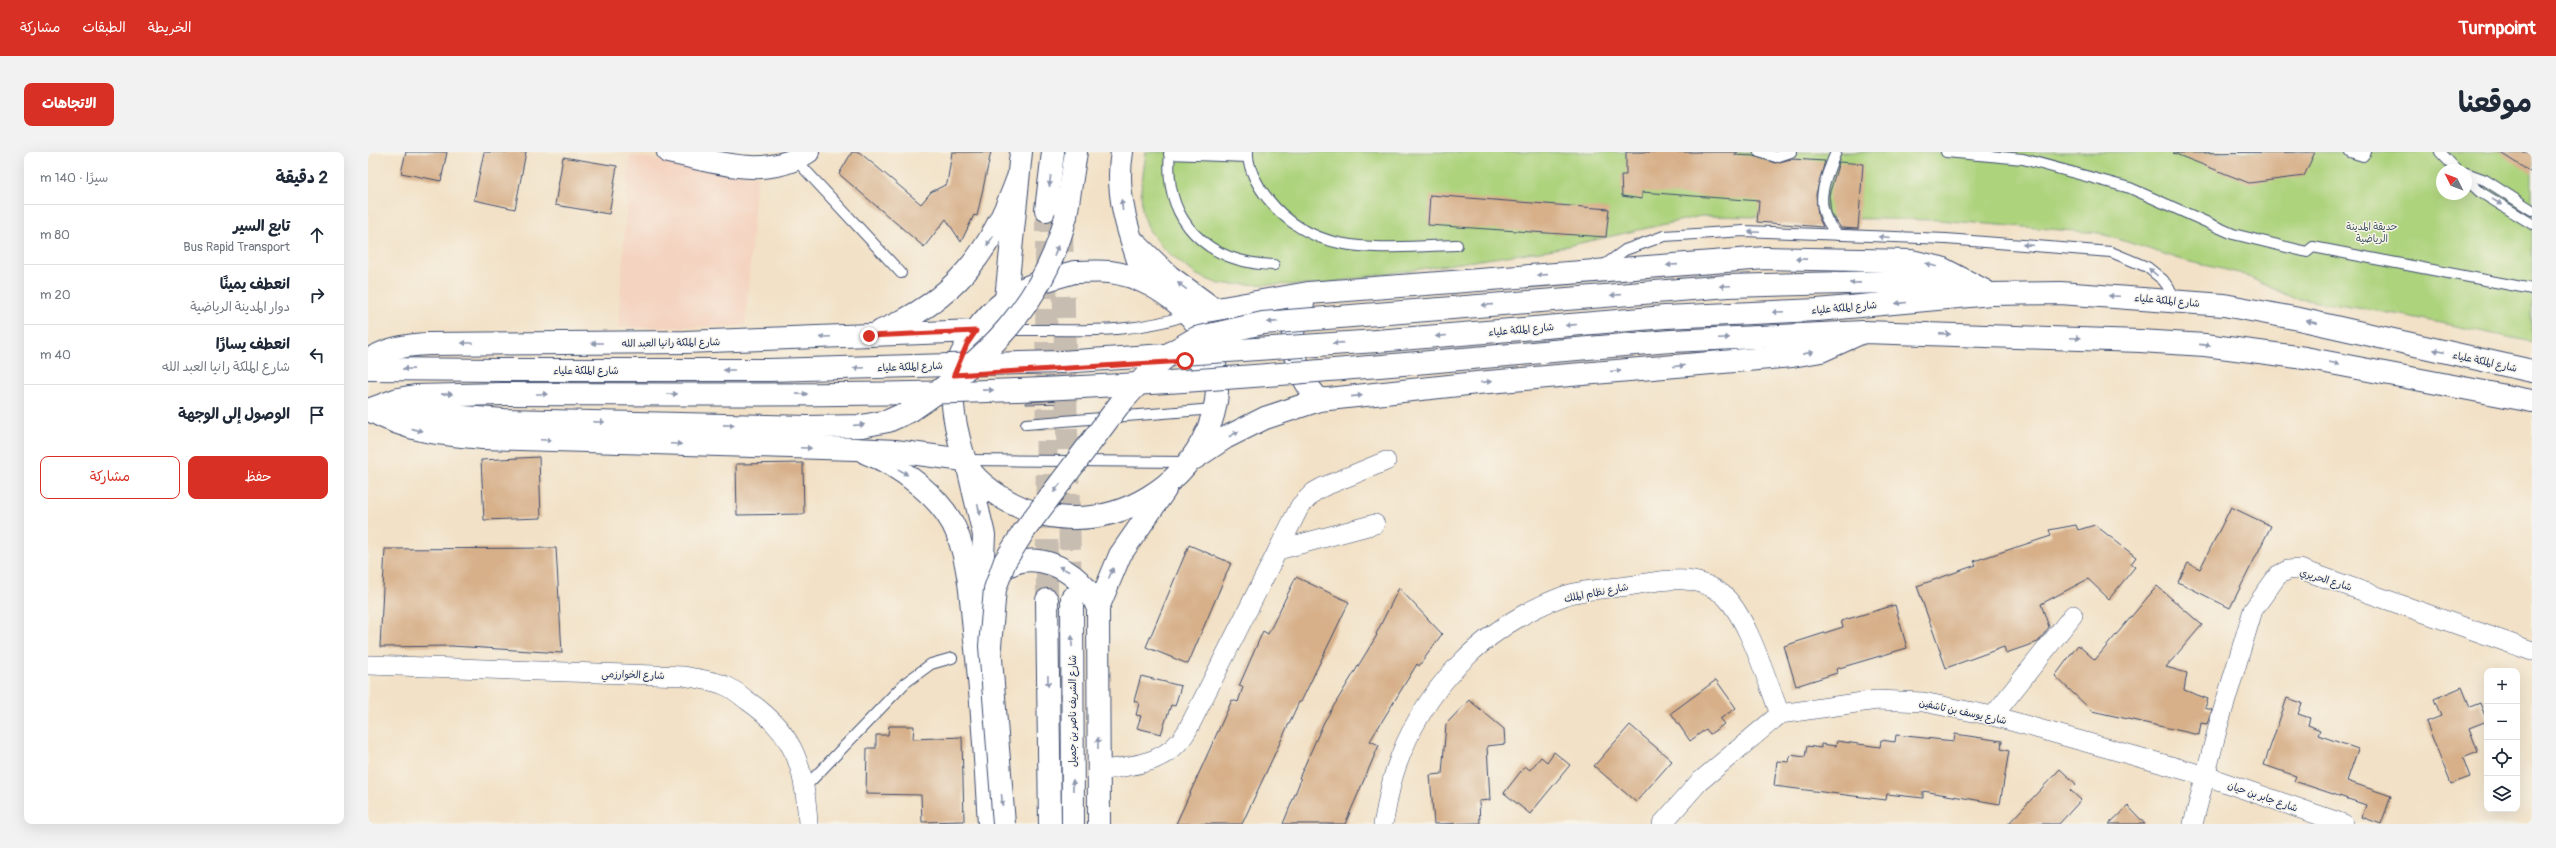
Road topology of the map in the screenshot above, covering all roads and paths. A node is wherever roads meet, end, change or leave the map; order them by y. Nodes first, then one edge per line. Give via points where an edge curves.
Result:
1 (668, 152) edge
2 (1021, 152) edge
3 (1053, 152) edge
4 (1070, 152) edge
5 (1076, 152) edge
6 (1122, 152) edge
7 (1759, 152) edge
8 (1791, 152) edge
9 (1836, 152) edge
10 (1946, 152) edge
11 (2350, 152) edge
12 (2366, 152) edge
13 (2440, 152) edge
14 (1170, 153) edge
15 (1248, 155) edge
16 (802, 156) edge
17 (2451, 164) edge
18 (2472, 175) edge
19 (1017, 180) junction
20 (2472, 185) edge
21 (2532, 210) edge
22 (2532, 224) edge
23 (1838, 235) junction
24 (1129, 237) junction
25 (1457, 245) dead end
26 (1274, 265) dead end
27 (1597, 271) junction
28 (901, 273) dead end
29 (1146, 283) junction
30 (2532, 289) edge
31 (1308, 293) junction
32 (1991, 294) junction
33 (1006, 299) junction
34 (2178, 301) junction
35 (1214, 309) junction
36 (1189, 314) junction
37 (976, 331) junction
38 (1864, 332) junction
39 (869, 336) junction
40 (368, 360) edge
41 (368, 369) edge
42 (2532, 371) edge
43 (954, 375) junction
44 (1319, 400) junction
45 (2532, 402) edge
46 (368, 410) edge
47 (1214, 410) junction
48 (368, 415) edge
49 (1026, 424) dead end
50 (855, 449) junction
51 (1386, 461) dead end
52 (1189, 462) junction
53 (967, 466) junction
54 (1174, 478) junction
55 (1375, 524) dead end
56 (1278, 550) junction
57 (981, 591) junction
58 (1072, 598) tunnel mouth
59 (1047, 600) tunnel mouth
60 (1098, 608) junction
61 (2073, 615) dead end
62 (2532, 651) edge
63 (952, 658) dead end
64 (368, 665) edge
65 (979, 673) junction
66 (1780, 714) junction
67 (1993, 716) junction
68 (1098, 772) junction
69 (2206, 776) junction
70 (806, 786) junction
71 (808, 824) edge
72 (989, 824) edge
73 (1004, 824) edge
74 (1050, 824) edge
75 (1073, 824) edge
76 (1099, 824) edge
77 (1383, 824) edge
78 (1662, 824) edge
79 (2193, 824) edge
80 (2344, 824) edge

1 - 16 main road via 757,168 778,167
2 - 19 main road
3 -> 4 main road via 1054,210
46 -> 5 main road, bridge via 504,420 807,427 862,426 888,421 935,395 979,358 1032,297 1046,274 1061,236
24 -> 6 main road via 1120,184
7 - 8 lane via 1776,157
9 - 23 lane via 1822,188 1822,208 1828,225
10 - 30 lane via 2022,159 2130,188 2233,234 2307,252 2313,247
11 - 12 lane via 2363,156
13 - 17 lane
14 - 15 lane
14 - 26 lane via 1169,176 1173,197 1182,217 1195,235 1211,249 1230,259 1252,265
15 - 25 lane via 1254,177 1273,205 1293,224 1310,235 1349,246
16 - 28 lane
18 - 21 lane via 2485,180
19 - 33 main road
19 -> 39 main road via 992,239 967,270 926,307 899,324
20 -> 22 lane
23 -> 27 lane via 1744,231 1664,236 1625,250
34 -> 23 lane via 2163,280 2147,267 2111,252 1946,239
24 - 29 main road
35 -> 24 main road via 1169,276
27 -> 31 main road
32 -> 27 main road via 1941,268 1911,261 1765,258
29 - 33 main road via 1111,272 1074,272 1023,289
29 - 36 main road via 1168,295
31 - 35 main road
31 - 44 main road via 1294,324 1293,340 1300,373
34 -> 32 main road, شارع الملكة علياء via 2060,293
32 -> 41 main road, شارع الملكة علياء, bridge via 1817,310 1665,317 1377,341 1061,362 769,370
32 -> 73 main road, bridge via 1926,281 1728,286 1263,323 1196,338 1172,352 1153,368 1119,405 1024,531 1005,561 995,589 990,646
33 - 37 main road
42 -> 34 main road, شارع الملكة علياء via 2299,319 2224,305
35 - 36 main road
36 - 37 lane via 1164,323 1135,328
36 - 47 main road via 1204,333 1215,357 1218,384
37 - 39 main road, شارع الملكة رانيا العبد الله
37 - 43 main road via 967,344
44 -> 38 main road via 1477,383 1792,356 1821,351
38 -> 45 main road via 2089,338 2206,345 2305,358
46 -> 38 main road, bridge via 415,396 773,395 1062,388 1378,366 1671,341
39 -> 40 main road, شارع الملكة رانيا العبد الله via 685,342 429,344 400,346 381,352
43 - 47 lane via 1185,361 1201,368
43 - 53 main road via 954,418
52 -> 44 main road via 1225,438 1265,418
46 - 48 street
46 -> 50 main road via 409,428 431,434 476,438
47 - 49 lane
47 - 52 main road via 1204,438
50 - 53 main road via 895,451
50 -> 65 main road via 879,458 910,477 937,502 957,532 967,567
51 - 56 street via 1314,492 1300,506
52 - 53 lane
52 - 54 main road
53 - 54 main road via 995,494 1019,507 1058,518 1092,518 1122,510 1150,497
53 -> 57 main road via 984,535
60 -> 54 main road via 1120,555
55 - 56 street
56 - 68 street via 1187,731 1176,747 1153,762
60 -> 57 main road via 1087,586 1078,578 1068,570 1046,562 1034,561 1011,565 994,575
57 - 65 main road
75 -> 58 main road, شارع الشريف ناصر بن جميل
59 -> 74 main road
68 -> 60 main road
61 - 67 street
62 - 69 street, شارع الحريري via 2300,569 2288,570 2278,575 2253,610
63 - 70 lane via 931,664 905,683
64 - 70 street, شارع الخوارزمي via 684,676 726,686 769,715 788,740 800,763
65 - 72 main road
66 - 67 street, شارع يوسف بن تاشفين via 1877,700 1923,702
66 - 77 street, شارع نظام الملك via 1737,610 1721,593 1700,582 1676,578 1566,596 1526,612 1489,636 1457,665 1430,699 1410,734 1394,774
66 - 78 street via 1699,782
67 - 69 street, شارع يوسف بن تاشفين
68 - 76 main road
69 - 79 street, شارع الحريري
69 - 80 street, شارع جابر بن حيان
70 - 71 street, شارع الخوارزمي

